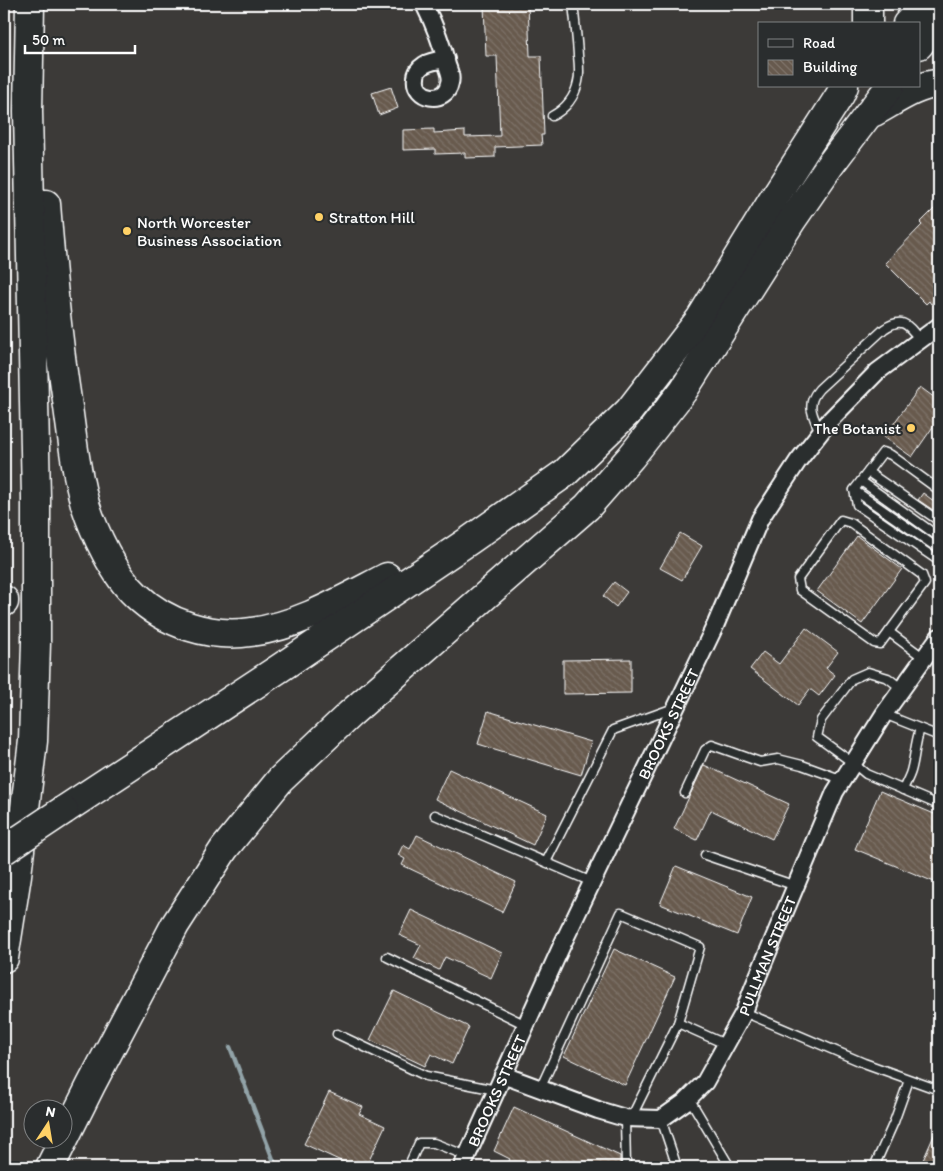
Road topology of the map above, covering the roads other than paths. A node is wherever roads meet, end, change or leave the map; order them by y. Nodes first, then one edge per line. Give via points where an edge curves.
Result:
1 (30, 4) edge
2 (424, 4) edge
3 (573, 4) edge
4 (868, 4) edge
5 (868, 22) edge
6 (446, 59) dead end
7 (939, 84) edge
8 (888, 88) edge
9 (919, 88) edge
10 (920, 88) edge
11 (844, 89) edge
12 (28, 111) junction
13 (868, 115) junction
14 (552, 116) dead end
15 (939, 326) edge
16 (920, 340) junction
17 (820, 432) junction
18 (868, 472) junction
19 (861, 482) junction
20 (854, 490) junction
21 (939, 490) edge
22 (939, 522) edge
23 (939, 537) edge
24 (470, 540) junction
25 (939, 549) edge
26 (939, 561) edge
27 (889, 632) junction
28 (939, 637) edge
29 (924, 658) junction
30 (902, 689) junction
31 (676, 707) junction
32 (884, 714) junction
33 (920, 728) junction
34 (939, 736) edge
35 (853, 763) junction
36 (843, 780) junction
37 (902, 790) junction
38 (685, 793) dead end
39 (939, 806) edge
40 (435, 815) dead end
41 (4, 850) edge
42 (705, 855) dead end
43 (546, 862) junction
44 (592, 882) junction
45 (796, 886) junction
46 (387, 957) dead end
47 (4, 958) edge
48 (744, 1012) junction
49 (678, 1023) junction
50 (526, 1024) junction
51 (337, 1034) dead end
52 (726, 1044) junction
53 (910, 1080) junction
54 (500, 1082) junction
55 (540, 1089) junction
56 (939, 1090) edge
57 (689, 1098) junction
58 (627, 1118) junction
59 (660, 1119) junction
60 (464, 1162) edge
61 (50, 1167) edge
62 (408, 1167) edge
63 (626, 1167) edge
64 (676, 1167) edge
65 (730, 1167) edge
66 (874, 1167) edge

1 - 12 highway
2 - 6 street
3 - 14 lane via 579,82 570,101
4 - 5 highway
7 - 10 highway
8 - 13 highway
9 - 13 highway
11 - 24 highway via 700,318 629,411 565,473
12 - 24 highway via 46,198 61,361 79,476 96,531 116,571 135,595 160,614 181,624 216,633 251,632 306,616
12 - 47 highway via 36,498 34,722
13 - 61 highway via 792,220 683,391 631,457 587,507 350,714 280,780 224,849 175,925
15 - 16 street, BROOKS STREET
16 - 17 street, BROOKS STREET via 877,372
16 - 17 lane via 909,326 901,322 892,323 877,335 813,396 811,405
17 - 31 street, BROOKS STREET via 760,519 715,626
18 - 19 lane
18 - 21 lane via 883,452 891,454
18 - 22 lane
19 - 20 lane
19 - 23 lane
20 - 25 lane
20 - 26 lane via 857,505
24 - 41 highway, bridge
27 - 27 lane via 925,583 922,574 851,523 842,520 798,579 800,590 874,643 880,644
27 - 29 lane
28 - 29 street, PULLMAN STREET
29 - 30 street, PULLMAN STREET
30 - 32 street, PULLMAN STREET
30 - 35 lane via 888,678 868,672 852,678 821,720 817,737
31 - 43 lane via 613,730
31 - 44 street, BROOKS STREET
32 - 33 lane
32 - 35 street, PULLMAN STREET
33 - 34 lane
33 - 37 lane via 910,774
35 - 36 street, PULLMAN STREET
35 - 37 lane via 866,774
36 - 38 lane via 802,765 778,759 760,762 712,746 705,750
36 - 45 street, PULLMAN STREET
37 - 39 lane
40 - 43 lane
42 - 45 lane
43 - 44 lane
44 - 50 street, BROOKS STREET
45 - 48 street, PULLMAN STREET
46 - 50 lane
48 - 52 street, PULLMAN STREET
48 - 53 lane
49 - 52 lane
49 - 55 lane via 700,946 621,913
49 - 58 lane
50 - 54 street, BROOKS STREET
51 - 54 lane via 426,1076
52 - 57 street, PULLMAN STREET via 705,1082
53 - 56 lane
53 - 66 lane
54 - 55 street
54 - 60 street, BROOKS STREET
55 - 58 street
57 - 59 street, PULLMAN STREET
57 - 65 lane
58 - 59 street
58 - 63 lane
59 - 64 lane
60 - 62 lane via 434,1143 419,1143

